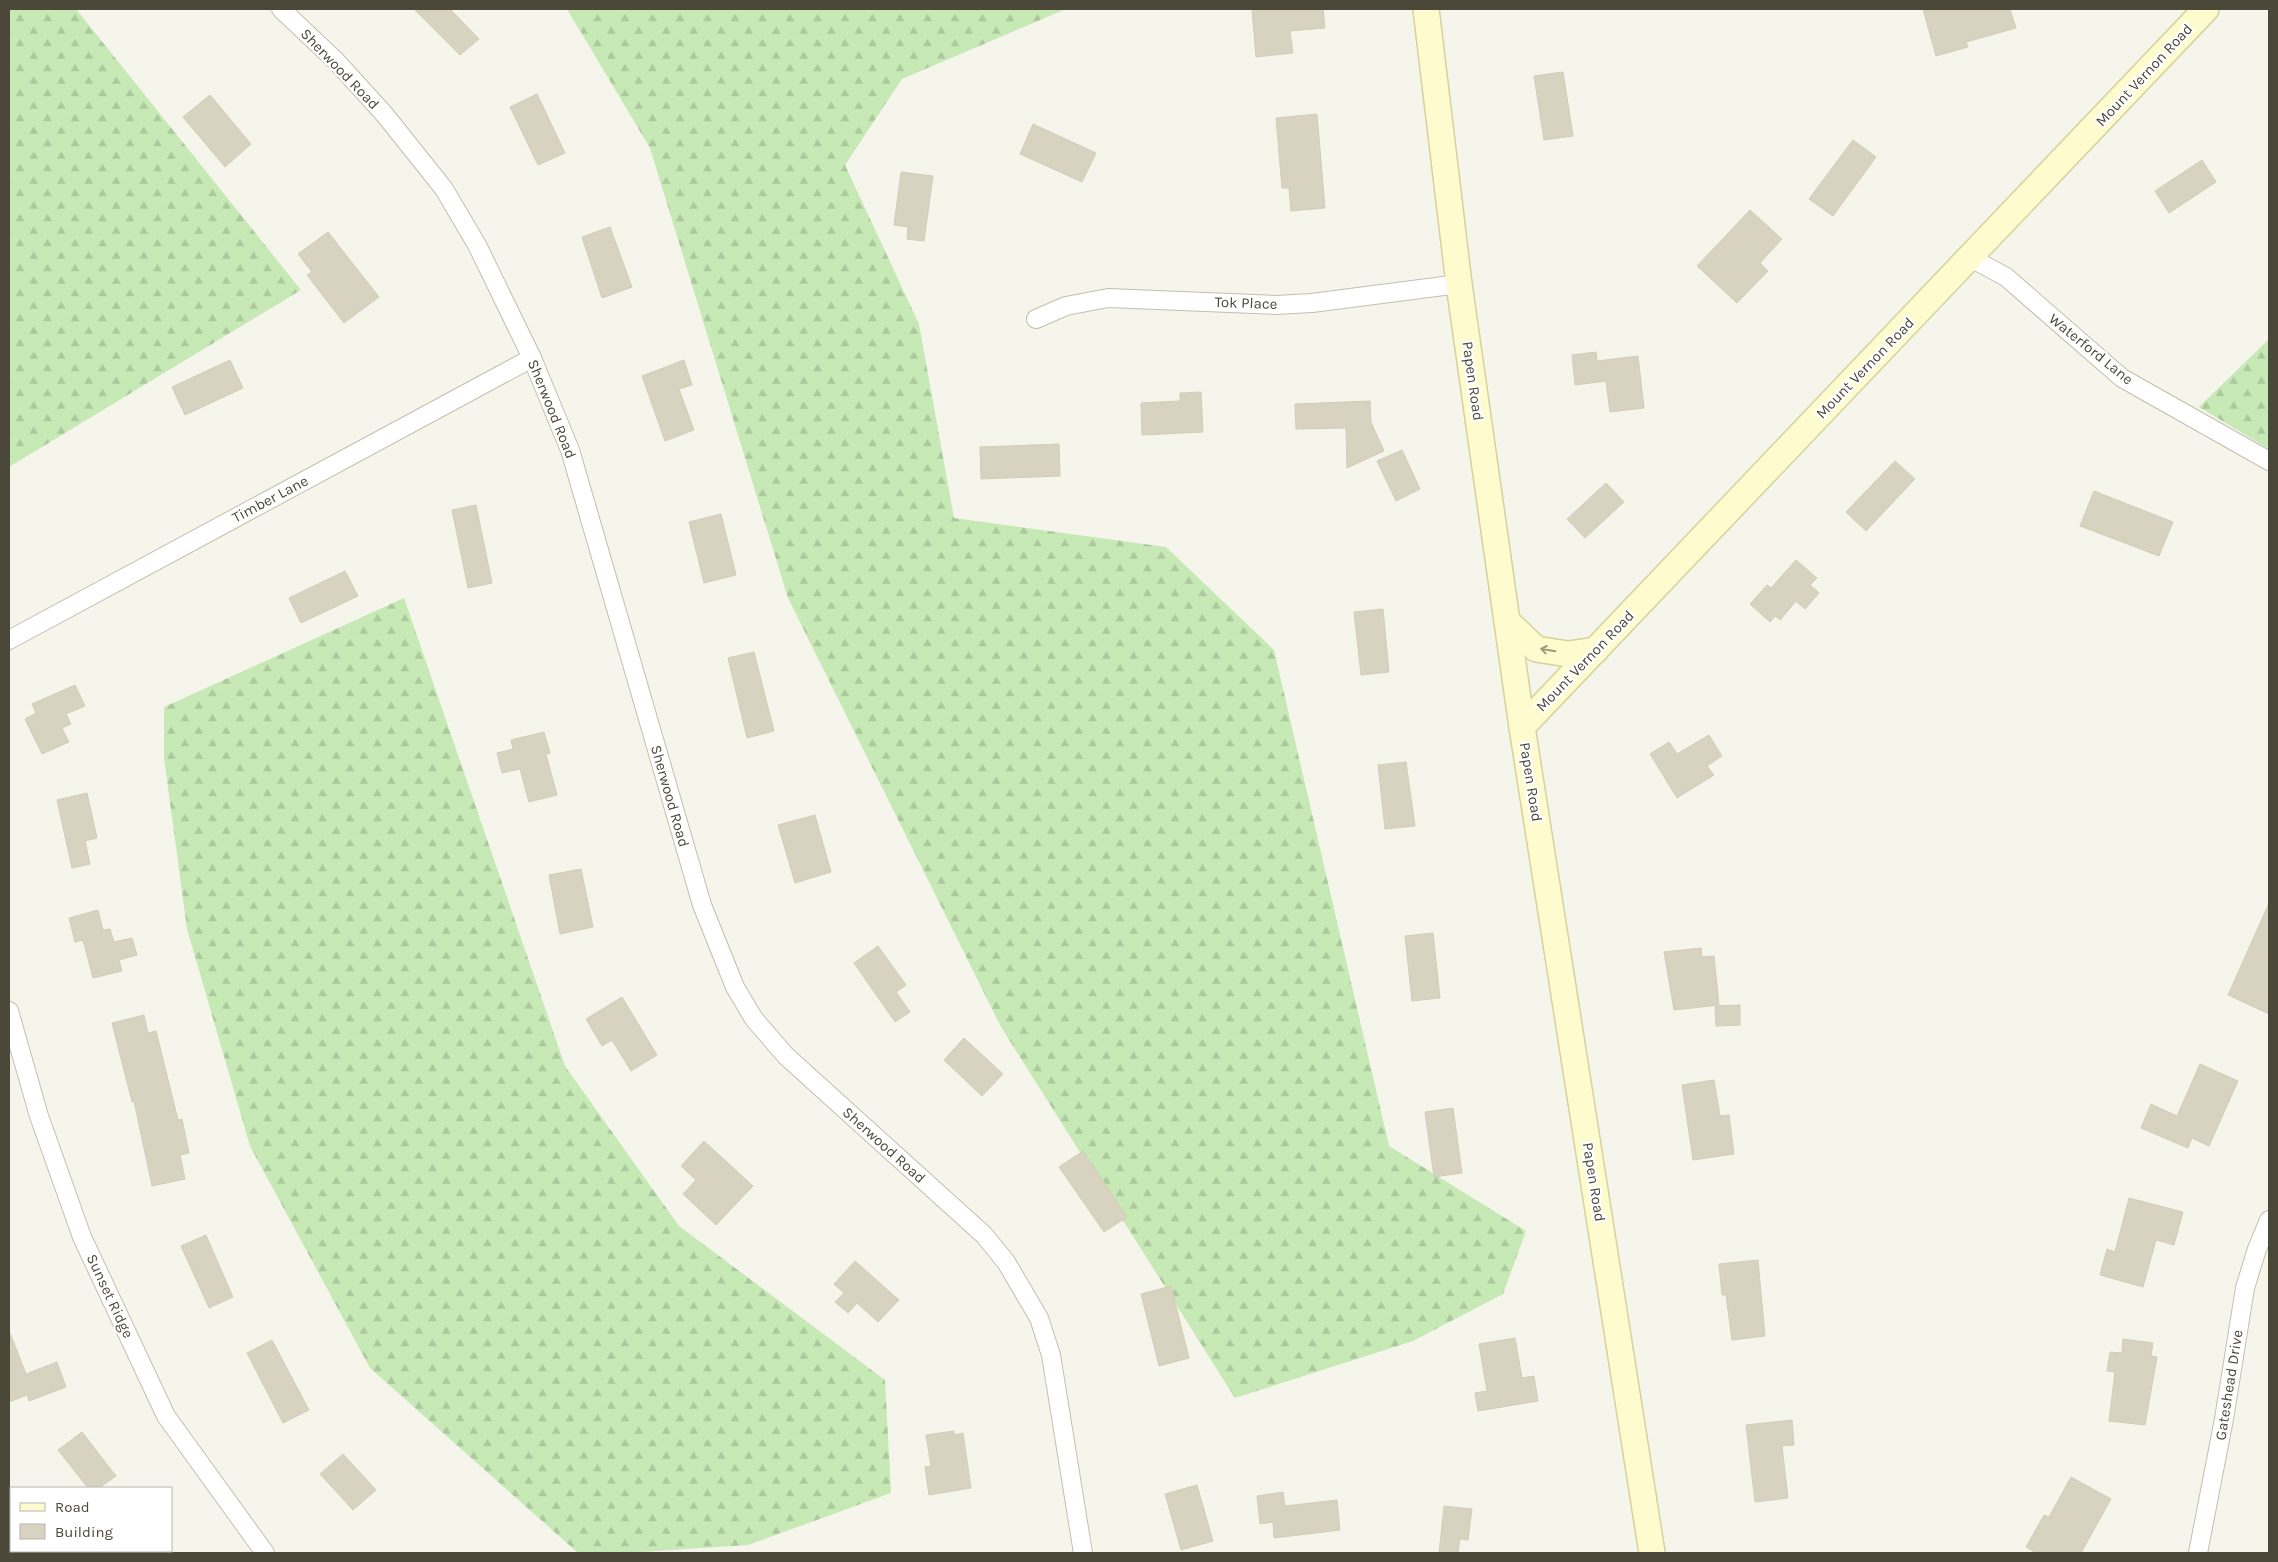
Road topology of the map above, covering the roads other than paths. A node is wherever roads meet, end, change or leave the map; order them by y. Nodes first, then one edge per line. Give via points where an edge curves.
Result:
1 (281, 9) edge
2 (1426, 9) edge
3 (2206, 9) edge
4 (1970, 258) junction
5 (1459, 284) junction
6 (1036, 319) dead end
7 (532, 358) junction
8 (2269, 461) edge
9 (1507, 621) junction
10 (9, 640) edge
11 (1596, 650) junction
12 (1522, 727) junction
13 (9, 1011) edge
14 (2269, 1220) edge
15 (265, 1553) edge
16 (1083, 1553) edge
17 (1652, 1553) edge
18 (2198, 1553) edge

1 - 7 street, Sherwood Road via 385,115 444,189 477,245
2 - 5 street, Papen Road
3 - 4 street, Mount Vernon Road
4 - 8 street, Waterford Lane via 2006,277 2122,378
4 - 11 street, Mount Vernon Road
5 - 6 street, Tok Place via 1276,305 1108,298 1066,306
5 - 9 street, Papen Road
7 - 10 street, Timber Lane
7 - 16 street, Sherwood Road via 570,450 702,905 735,987 754,1019 786,1056 984,1235 1006,1262 1039,1318 1051,1355
11 -> 9 street via 1568,654 1536,649
9 - 12 street, Papen Road
11 - 12 street, Mount Vernon Road
12 - 17 street, Papen Road
13 - 15 street, Sunset Ridge via 39,1116 82,1237 166,1416
14 - 18 street, Gateshead Drive via 2244,1288 2224,1419

